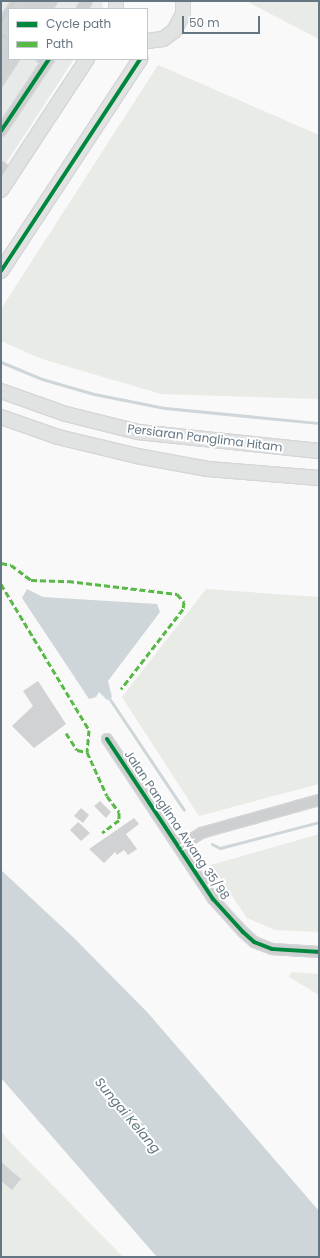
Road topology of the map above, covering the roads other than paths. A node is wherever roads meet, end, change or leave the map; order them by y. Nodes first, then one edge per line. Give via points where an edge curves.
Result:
1 (183, 1) edge
2 (8, 10) edge
3 (1, 20) edge
4 (149, 44) edge
5 (45, 60) edge
6 (86, 60) edge
7 (139, 60) edge
8 (1, 131) edge
9 (6, 170) edge
10 (1, 190) edge
11 (1, 271) edge
12 (1, 391) edge
13 (1, 417) edge
14 (319, 451) edge
15 (319, 478) edge
16 (107, 739) dead end
17 (319, 800) edge
18 (179, 847) junction
19 (319, 952) edge

1 - 4 main road via 183,14 178,26 169,36
2 - 3 lane
5 - 8 street
6 - 9 main road
7 - 11 main road
9 - 10 main road
12 - 14 main road, Persiaran Panglima Hitam via 66,414 138,432
13 - 15 main road, Persiaran Panglima Hitam via 58,437 137,456 208,469
16 - 18 street, Jalan Panglima Awang 35/98
17 - 18 street via 200,833
18 - 19 street, Jalan Panglima Awang 35/98 via 213,899 254,942 272,949

